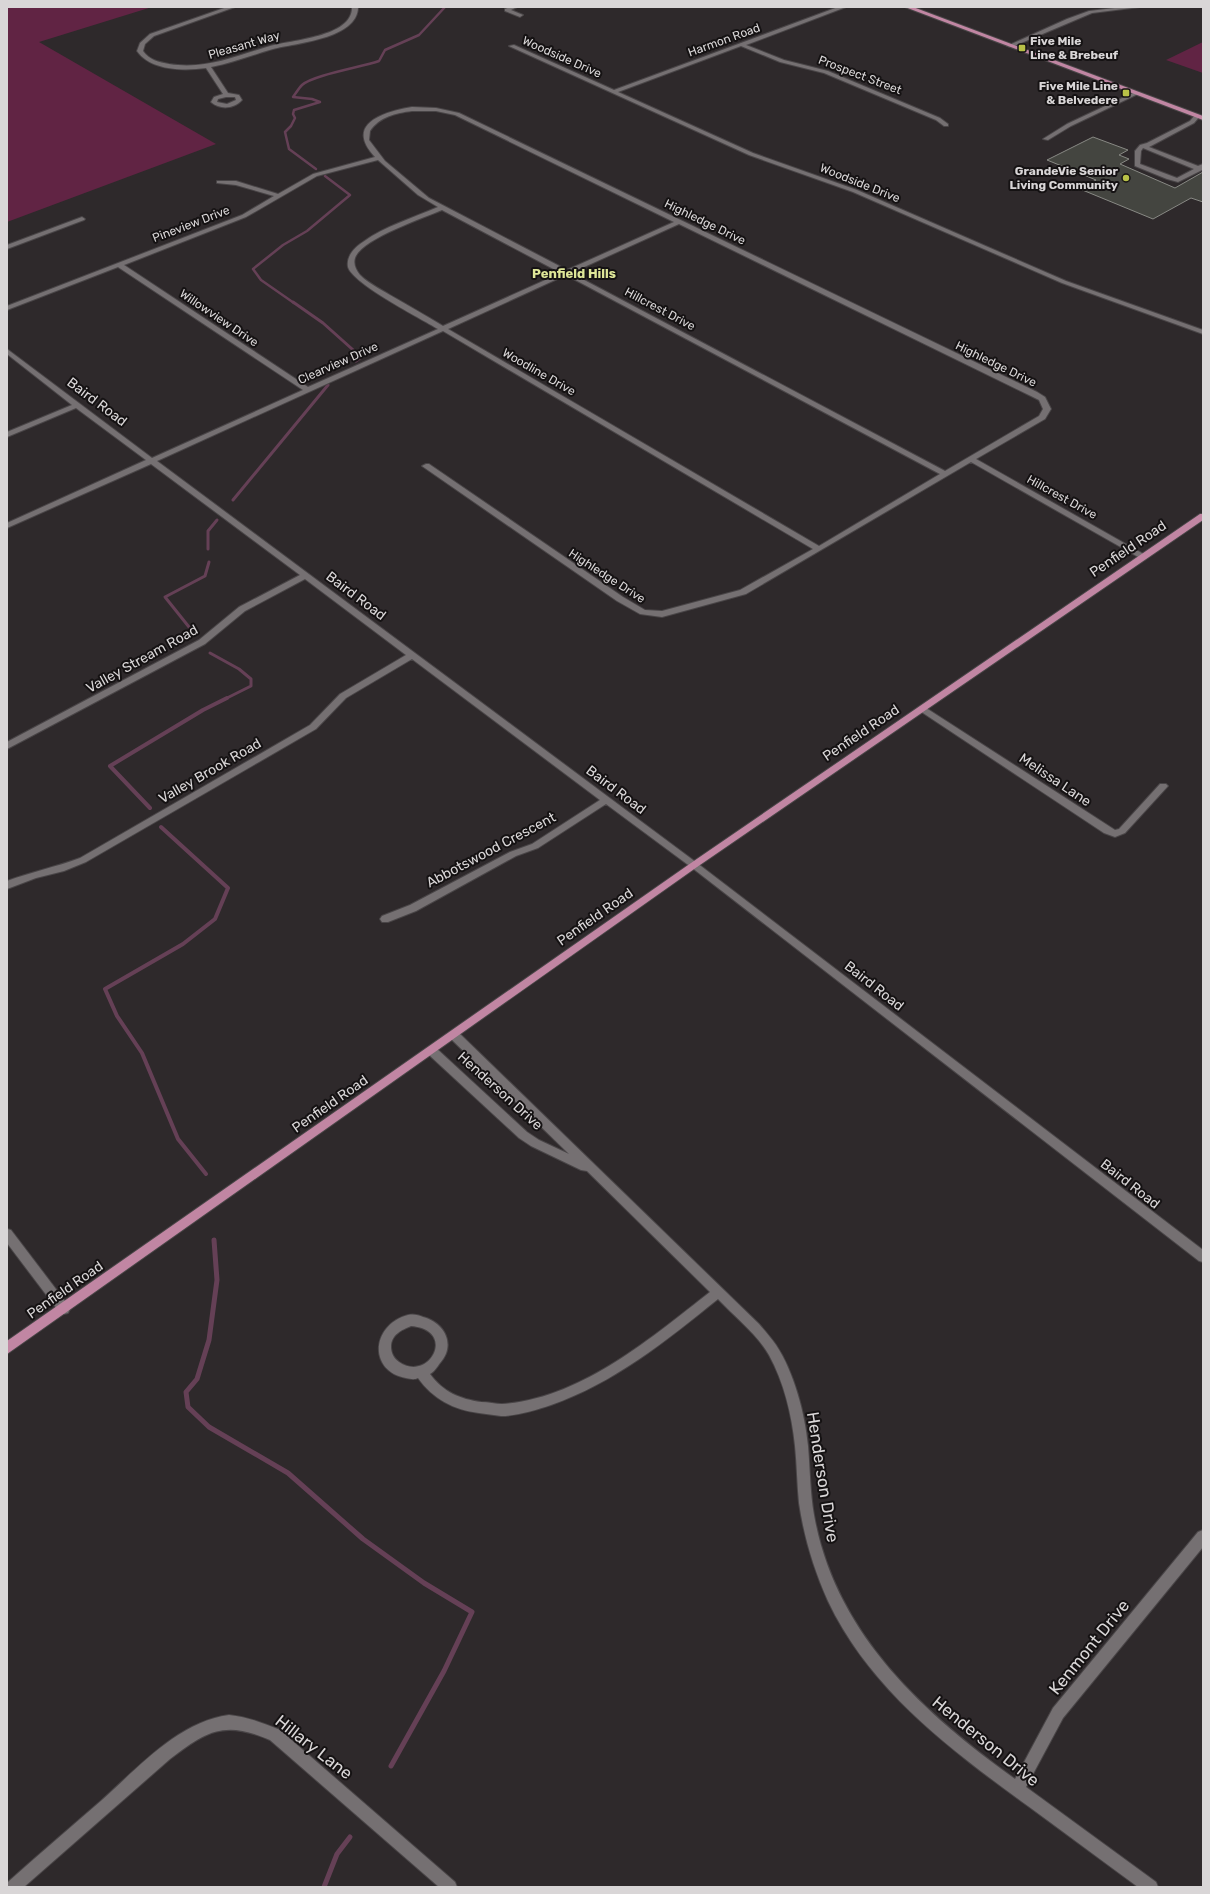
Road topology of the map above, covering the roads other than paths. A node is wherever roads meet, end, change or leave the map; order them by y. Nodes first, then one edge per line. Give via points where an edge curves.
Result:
1 (232, 7) edge
2 (354, 7) edge
3 (514, 7) edge
4 (843, 7) edge
5 (908, 7) edge
6 (1137, 7) edge
7 (1110, 8) edge
8 (520, 15) dead end
9 (740, 44) junction
10 (512, 46) dead end
11 (1010, 46) junction
12 (208, 66) junction
13 (613, 92) junction
14 (1137, 93) junction
15 (226, 95) dead end
16 (385, 116) joint
17 (1197, 116) junction
18 (1203, 118) edge
19 (946, 125) dead end
20 (1046, 139) dead end
21 (1142, 146) junction
22 (380, 158) junction
23 (1201, 168) edge
24 (219, 182) dead end
25 (279, 196) junction
26 (441, 208) junction
27 (82, 219) dead end
28 (679, 222) junction
29 (7, 247) edge
30 (118, 264) junction
31 (566, 273) junction
32 (7, 308) edge
33 (443, 328) junction
34 (1203, 332) edge
35 (7, 351) edge
36 (308, 390) junction
37 (77, 405) junction
38 (7, 435) edge
39 (970, 459) junction
40 (152, 460) junction
41 (426, 466) dead end
42 (945, 474) junction
43 (1203, 516) edge
44 (7, 526) edge
45 (819, 549) junction
46 (1143, 556) junction
47 (306, 575) junction
48 (412, 655) junction
49 (923, 709) junction
50 (7, 746) edge
51 (1163, 786) dead end
52 (606, 800) junction
53 (694, 865) junction
54 (7, 885) edge
55 (385, 919) dead end
56 (454, 1036) junction
57 (432, 1051) junction
58 (594, 1172) junction
59 (7, 1234) edge
60 (1203, 1257) edge
61 (718, 1292) junction
62 (64, 1309) junction
63 (7, 1348) edge
64 (421, 1372) junction
65 (1203, 1537) edge
66 (1017, 1790) junction
67 (13, 1887) edge
68 (450, 1887) edge
69 (1151, 1887) edge

1 - 12 street, Pleasant Way via 159,31 146,39 140,47 145,58 155,63 183,68
2 - 12 street, Pleasant Way via 352,20 336,31
3 - 8 street via 507,10
4 - 9 street, Harmon Road
5 - 11 main road
6 - 7 street
7 - 11 street via 1069,20
9 - 13 street, Harmon Road
9 - 19 street, Prospect Street via 782,61 826,72 938,119
10 - 13 street, Woodside Drive
11 - 14 main road
12 - 15 street
13 - 34 street, Woodside Drive via 733,146 855,191 1040,272
14 - 17 main road
14 - 20 street via 1069,125
16 - 22 street, Hillcrest Drive via 373,123 365,135 369,146
16 - 28 street, Highledge Drive via 419,108 457,114
17 - 18 main road
17 - 21 street via 1192,122 1150,145
21 - 23 street
21 - 23 street via 1138,151 1139,167 1173,180
22 - 25 street, Pineview Drive via 315,175
22 - 26 street, Hillcrest Drive via 414,190
24 - 25 street via 236,183
25 - 30 street, Pineview Drive via 244,216
26 - 31 street, Hillcrest Drive
26 - 33 street, Woodline Drive via 364,243 354,253 350,263 362,282
27 - 29 street
28 - 31 street, Clearview Drive
28 - 39 street, Highledge Drive via 1042,399 1047,409 1042,417
30 - 32 street, Pineview Drive
30 - 36 street, Willowview Drive
31 - 33 street, Clearview Drive
31 - 42 street, Hillcrest Drive
33 - 36 street, Clearview Drive
33 - 45 street, Woodline Drive
35 - 37 street, Baird Road
36 - 40 street, Clearview Drive
37 - 38 street
37 - 40 street, Baird Road
39 - 42 street, Highledge Drive
39 - 46 street, Hillcrest Drive
40 - 44 street, Clearview Drive
40 - 47 street, Baird Road
41 - 45 street, Highledge Drive via 620,599 637,610 649,613 670,612 742,592
42 - 45 street, Highledge Drive
43 - 46 main road, Penfield Road
46 - 49 main road, Penfield Road
47 - 48 street, Baird Road
47 - 50 street, Valley Stream Road via 242,609 202,642
48 - 52 street, Baird Road
48 - 54 street, Valley Brook Road via 343,696 313,727 83,860 61,869 34,874
49 - 51 street, Melissa Lane via 1114,834 1122,831
49 - 53 main road, Penfield Road
52 - 53 street, Baird Road
52 - 55 street, Abbotswood Crescent via 535,846 513,854 413,908
53 - 56 main road, Penfield Road
53 - 60 street, Baird Road
56 - 57 main road, Penfield Road
56 - 58 street, Henderson Drive
57 - 58 street, Henderson Drive via 523,1135
57 - 62 main road, Penfield Road
58 - 61 street, Henderson Drive
59 - 62 street
61 - 64 street via 638,1353 571,1391 541,1404 504,1411 479,1409 457,1403 435,1389
61 - 66 street, Henderson Drive via 755,1328 772,1350 784,1374 800,1434 804,1489 812,1536 831,1592 848,1624 872,1659 904,1696 954,1743
62 - 63 main road, Penfield Road
64 - 64 street via 436,1361 441,1352 441,1339 436,1328 428,1322 410,1320 397,1326 387,1336 385,1353 394,1368 402,1372
65 - 66 street, Kenmont Drive via 1058,1713
66 - 69 street, Henderson Drive
67 - 68 street, Hillary Lane via 190,1735 214,1724 236,1722 255,1725 275,1735

